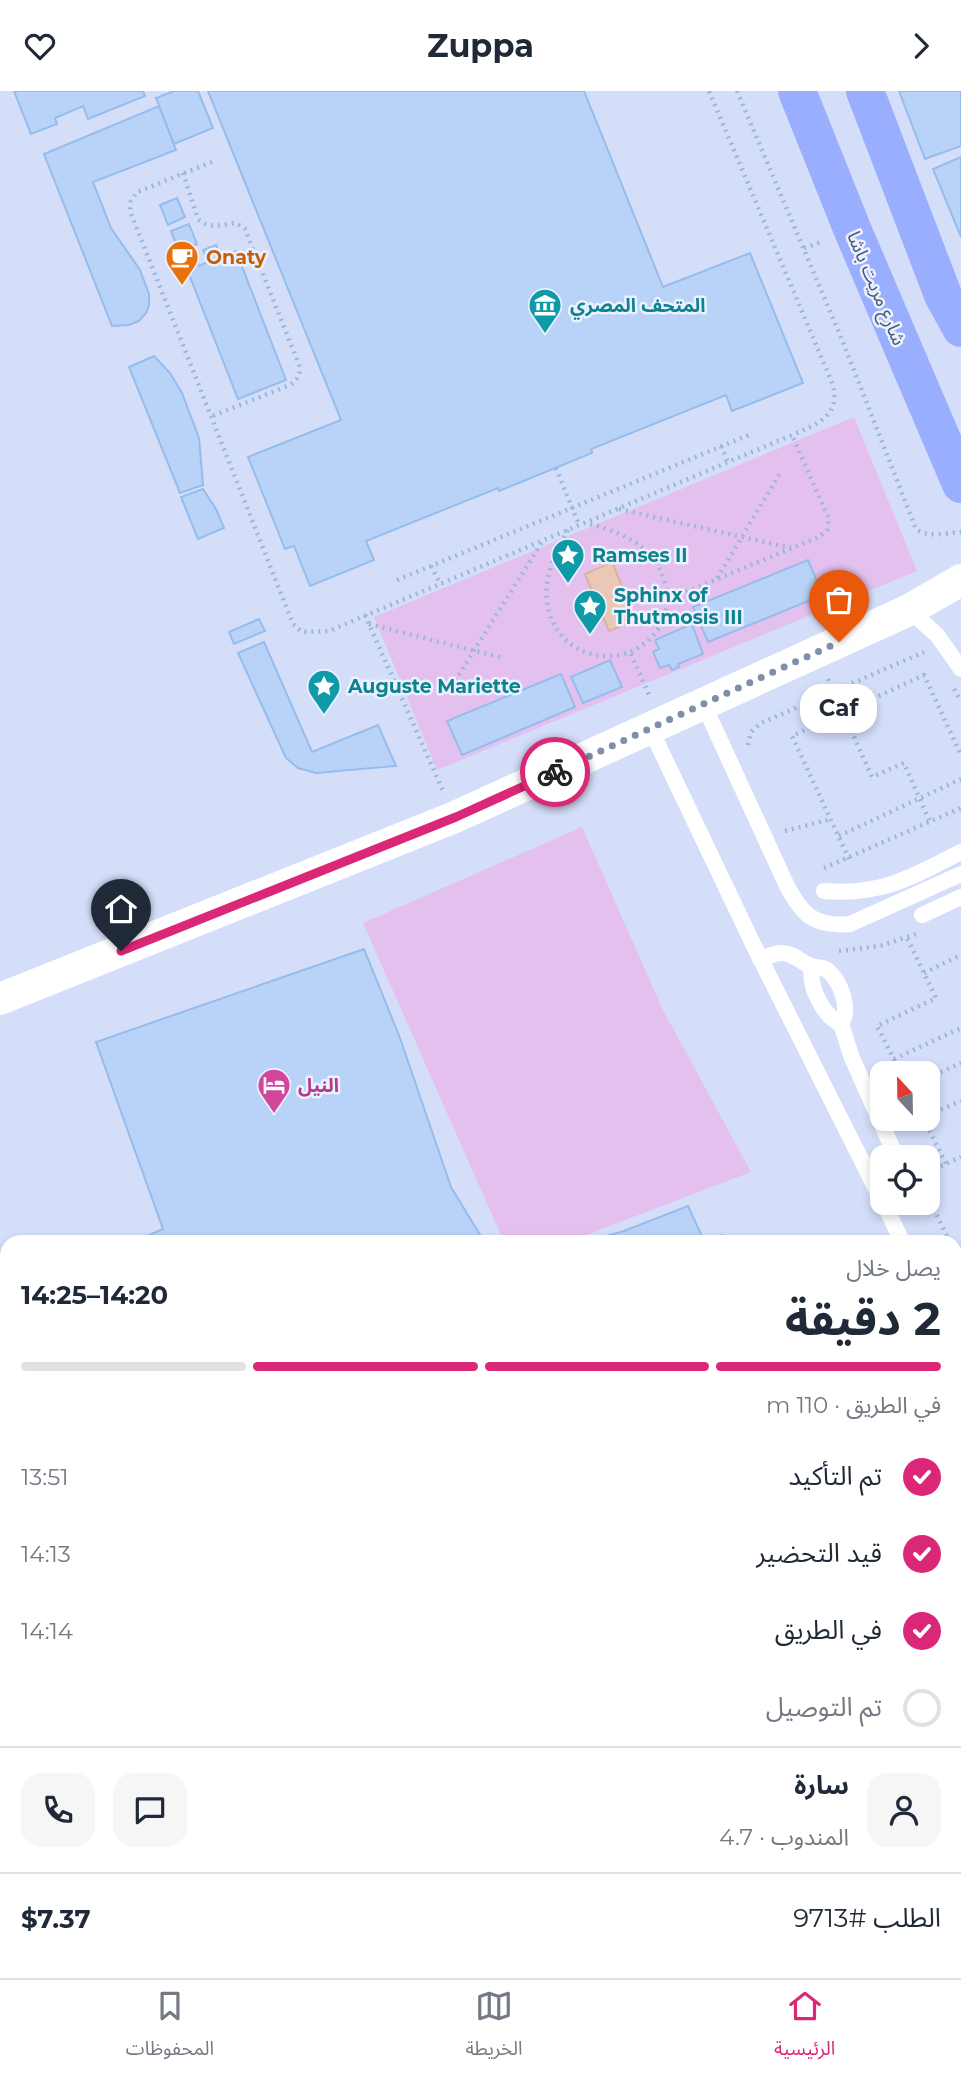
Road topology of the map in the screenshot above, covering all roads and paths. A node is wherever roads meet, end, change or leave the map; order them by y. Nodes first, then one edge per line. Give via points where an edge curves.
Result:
1 (709, 91) edge
2 (737, 91) edge
3 (797, 91) edge
4 (865, 91) edge
5 (212, 162) dead end
6 (183, 173) junction
7 (961, 328) edge
8 (210, 417) junction
9 (749, 435) dead end
10 (792, 435) junction
11 (721, 446) junction
12 (728, 462) junction
13 (556, 468) dead end
14 (782, 470) dead end
15 (961, 484) edge
16 (572, 508) junction
17 (618, 509) junction
18 (585, 523) junction
19 (579, 525) junction
20 (568, 530) junction
21 (961, 531) edge
22 (743, 536) junction
23 (543, 540) junction
24 (792, 548) junction
25 (432, 566) junction
26 (717, 579) junction
27 (397, 580) dead end
28 (961, 580) edge
29 (440, 585) junction
30 (686, 591) dead end
31 (909, 610) junction
32 (365, 615) junction
33 (369, 624) junction
34 (475, 649) junction
35 (816, 653) junction
36 (932, 653) dead end
37 (631, 654) junction
38 (503, 658) dead end
39 (961, 669) edge
40 (455, 681) dead end
41 (950, 681) dead end
42 (833, 690) junction
43 (961, 701) edge
44 (703, 703) junction
45 (843, 712) junction
46 (656, 726) junction
47 (747, 747) dead end
48 (961, 755) edge
49 (961, 779) edge
50 (920, 799) junction
51 (961, 808) edge
52 (456, 817) junction
53 (780, 819) dead end
54 (831, 820) junction
55 (930, 822) junction
56 (785, 831) junction
57 (839, 837) junction
58 (790, 842) dead end
59 (961, 852) edge
60 (849, 859) junction
61 (816, 871) dead end
62 (961, 874) edge
63 (824, 891) dead end
64 (961, 897) edge
65 (922, 915) dead end
66 (918, 933) dead end
67 (907, 938) junction
68 (961, 955) edge
69 (760, 959) junction
70 (808, 963) junction
71 (924, 973) junction
72 (0, 999) edge
73 (842, 1024) junction
74 (961, 1028) edge
75 (894, 1059) joint
76 (961, 1063) edge
77 (940, 1073) edge
78 (961, 1101) edge
79 (940, 1110) edge
80 (931, 1131) edge
81 (891, 1145) edge
82 (961, 1157) edge
83 (946, 1164) junction
84 (940, 1167) edge
85 (870, 1177) edge
86 (889, 1215) edge
87 (937, 1215) edge
88 (899, 1235) edge
89 (946, 1235) edge

1 - 10 path via 833,385 836,398 826,418
2 - 21 path via 916,529 922,534
3 - 15 main road, شارع مريت باشا
4 - 7 main road via 943,295
5 - 6 path
6 - 8 path via 137,192 130,211
6 - 8 path via 203,224 236,223 245,229 300,367 290,385
8 - 32 path via 293,624 302,632 316,633
9 - 11 path
10 - 12 path
10 - 24 path via 829,519 824,535
11 - 12 path
11 - 16 path
12 - 17 path
13 - 16 path
14 - 22 path
16 - 19 path
16 - 25 path
17 - 18 path
17 - 22 path
18 - 19 path
18 - 37 path via 628,537 647,551 661,570 668,593 665,618 652,638
19 - 20 path
20 - 23 path
20 - 37 path via 555,552 548,578 547,601 554,624 568,644 588,654
22 - 24 path
22 - 26 path
23 - 29 path
23 - 34 path
24 - 26 path
25 - 27 path
25 - 29 path
26 - 30 path
28 - 31 street
29 - 32 path
31 - 35 street
31 - 39 lane via 937,635
32 - 33 path
33 - 34 path
33 - 52 path
34 - 38 path
34 - 40 path
35 - 42 path
35 - 44 street
36 - 42 path via 919,653
37 - 46 path
41 - 43 path
42 - 45 path
42 - 47 path via 761,723 751,732
44 - 46 street
44 - 62 lane via 799,909 831,926 850,924
45 - 48 path via 923,675
45 - 50 path via 872,777 904,763
45 - 54 path via 792,736
46 - 52 street
46 - 69 lane
49 - 50 path
50 - 55 path
50 - 57 path
51 - 55 path
52 - 72 street
53 - 56 path
54 - 56 path
54 - 57 path
55 - 60 path
56 - 58 path
57 - 60 path
59 - 63 lane via 892,885 870,891
60 - 61 path
64 - 65 lane
66 - 67 path
67 - 70 path via 839,951
67 - 71 path
68 - 71 path
69 - 70 lane via 779,953
69 - 85 lane
70 - 73 lane via 823,1007 830,1018
70 - 73 lane via 829,971 844,997 847,1011
71 - 75 path via 936,997 877,1026
73 - 81 lane
74 - 75 path
76 - 77 path
78 - 79 path
80 - 83 path
82 - 83 path
83 - 84 path
86 - 88 lane
87 - 89 path

